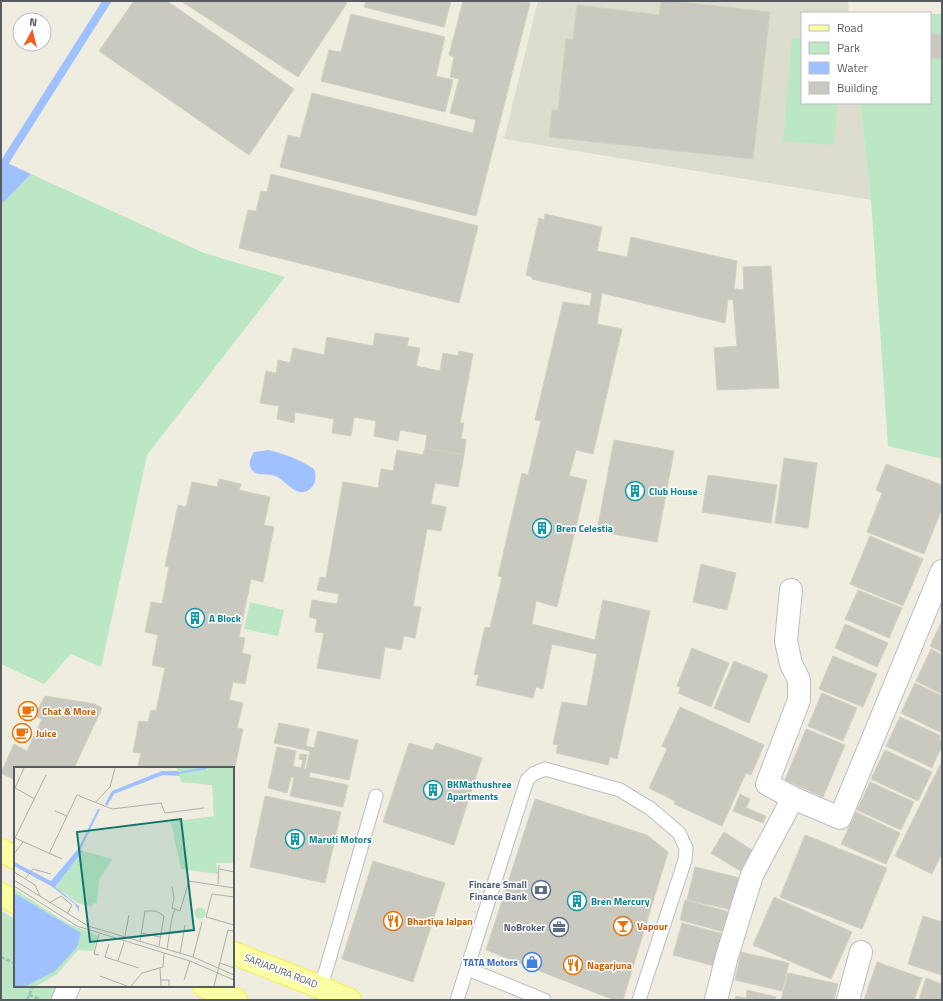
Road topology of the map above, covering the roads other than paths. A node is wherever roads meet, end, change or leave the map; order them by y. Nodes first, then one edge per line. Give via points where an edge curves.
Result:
1 (942, 571) edge
2 (790, 590) dead end
3 (376, 796) dead end
4 (793, 798) junction
5 (1, 850) edge
6 (14, 857) edge
7 (1, 894) edge
8 (14, 901) edge
9 (861, 952) dead end
10 (234, 953) edge
11 (468, 969) junction
12 (320, 986) junction
13 (69, 987) edge
14 (206, 987) edge
15 (63, 1000) edge
16 (236, 1000) edge
17 (350, 1000) edge
18 (457, 1000) edge
19 (544, 1000) edge
20 (639, 1000) edge
21 (716, 1000) edge
22 (848, 1000) edge

1 - 4 street via 840,818
2 - 4 street via 786,640 791,664 799,680 799,700 767,784
3 - 12 lane
4 - 21 street via 752,875
5 - 6 main road
7 - 8 main road
9 - 22 street
10 - 12 main road, SARJAPURA ROAD
11 - 18 lane
11 - 19 lane
11 - 20 lane via 527,780 533,774 546,769 620,790 651,809 679,833 686,848 686,860
12 - 17 main road, SARJAPURA ROAD
13 - 15 street
14 - 16 main road

